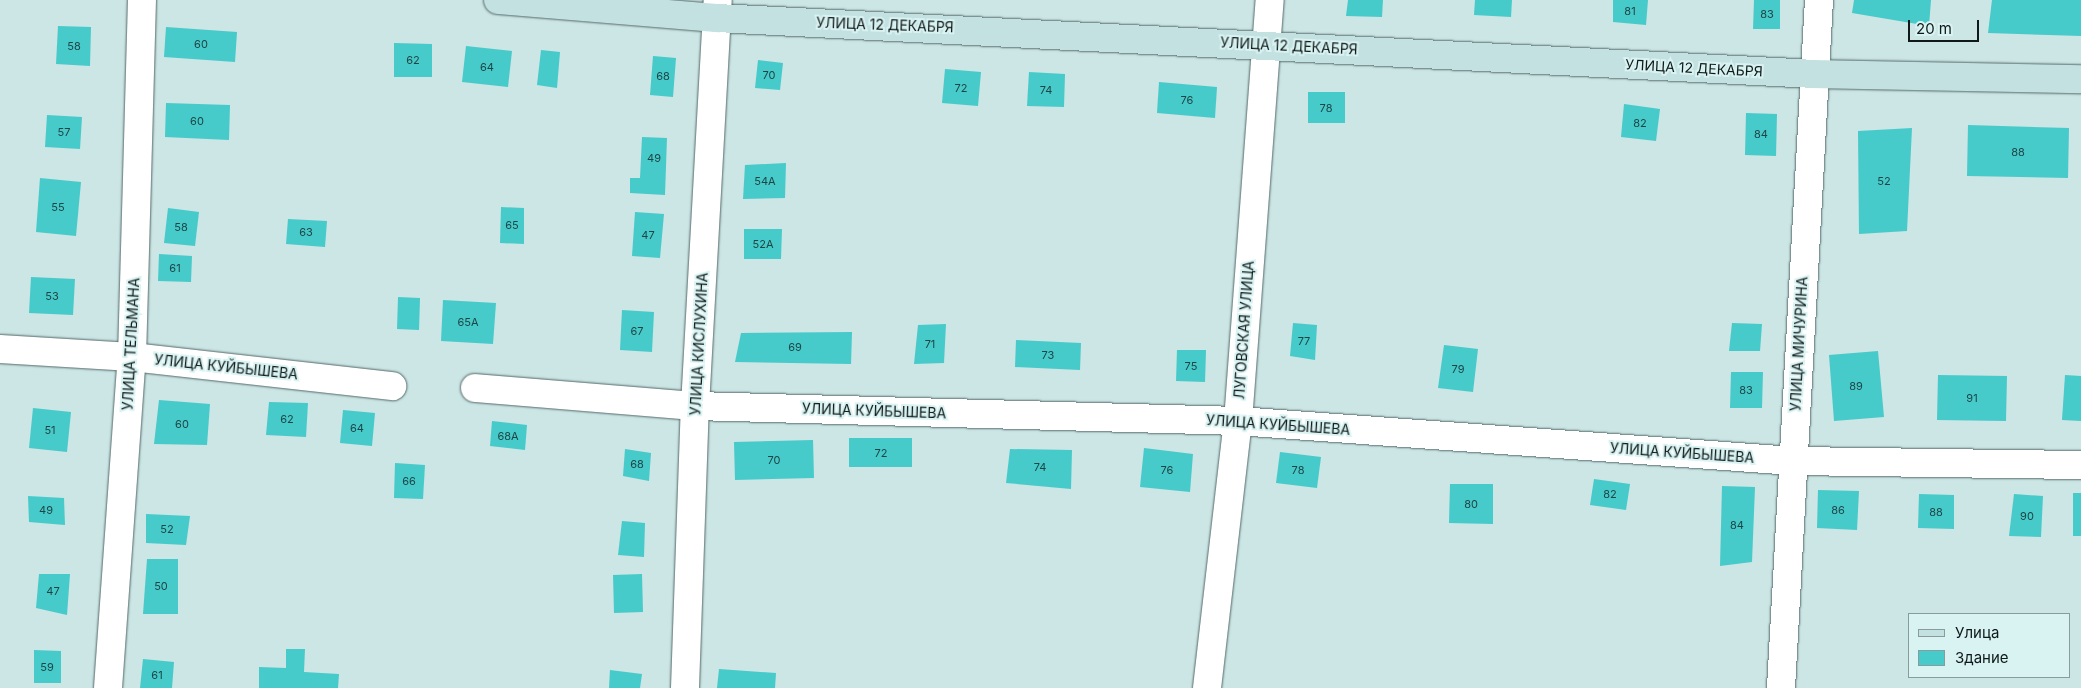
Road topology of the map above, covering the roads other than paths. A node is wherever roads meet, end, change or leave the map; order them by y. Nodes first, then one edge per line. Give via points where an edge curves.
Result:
1 (142, 0) edge
2 (498, 0) edge
3 (1270, 0) edge
4 (1819, 0) edge
5 (718, 9) edge
6 (1264, 45) junction
7 (1813, 74) junction
8 (2081, 79) edge
9 (0, 349) edge
10 (132, 357) junction
11 (392, 386) dead end
12 (475, 388) dead end
13 (695, 406) junction
14 (1238, 421) junction
15 (1793, 461) junction
16 (2081, 465) edge
17 (108, 688) edge
18 (685, 688) edge
19 (1207, 688) edge
20 (1781, 688) edge

1 - 10 street, УЛИЦА ТЕЛЬМАНА
2 - 5 street, УЛИЦА 12 ДЕКАБРЯ
3 - 6 street, ЛУГОВСКАЯ УЛИЦА
4 - 7 street, УЛИЦА МИЧУРИНА
5 - 6 street, УЛИЦА 12 ДЕКАБРЯ
5 - 13 street, УЛИЦА КИСЛУХИНА
6 - 7 street, УЛИЦА 12 ДЕКАБРЯ
6 - 14 street, ЛУГОВСКАЯ УЛИЦА
7 - 8 street, УЛИЦА 12 ДЕКАБРЯ
7 - 15 street, УЛИЦА МИЧУРИНА
9 - 10 street, УЛИЦА КУЙБЫШЕВА
10 - 11 street, УЛИЦА КУЙБЫШЕВА
10 - 17 street, УЛИЦА ТЕЛЬМАНА
12 - 13 street, УЛИЦА КУЙБЫШЕВА
13 - 14 street, УЛИЦА КУЙБЫШЕВА
13 - 18 street, УЛИЦА КИСЛУХИНА
14 - 15 street, УЛИЦА КУЙБЫШЕВА
14 - 19 street, ЛУГОВСКАЯ УЛИЦА
15 - 16 street, УЛИЦА КУЙБЫШЕВА
15 - 20 street, УЛИЦА МИЧУРИНА

